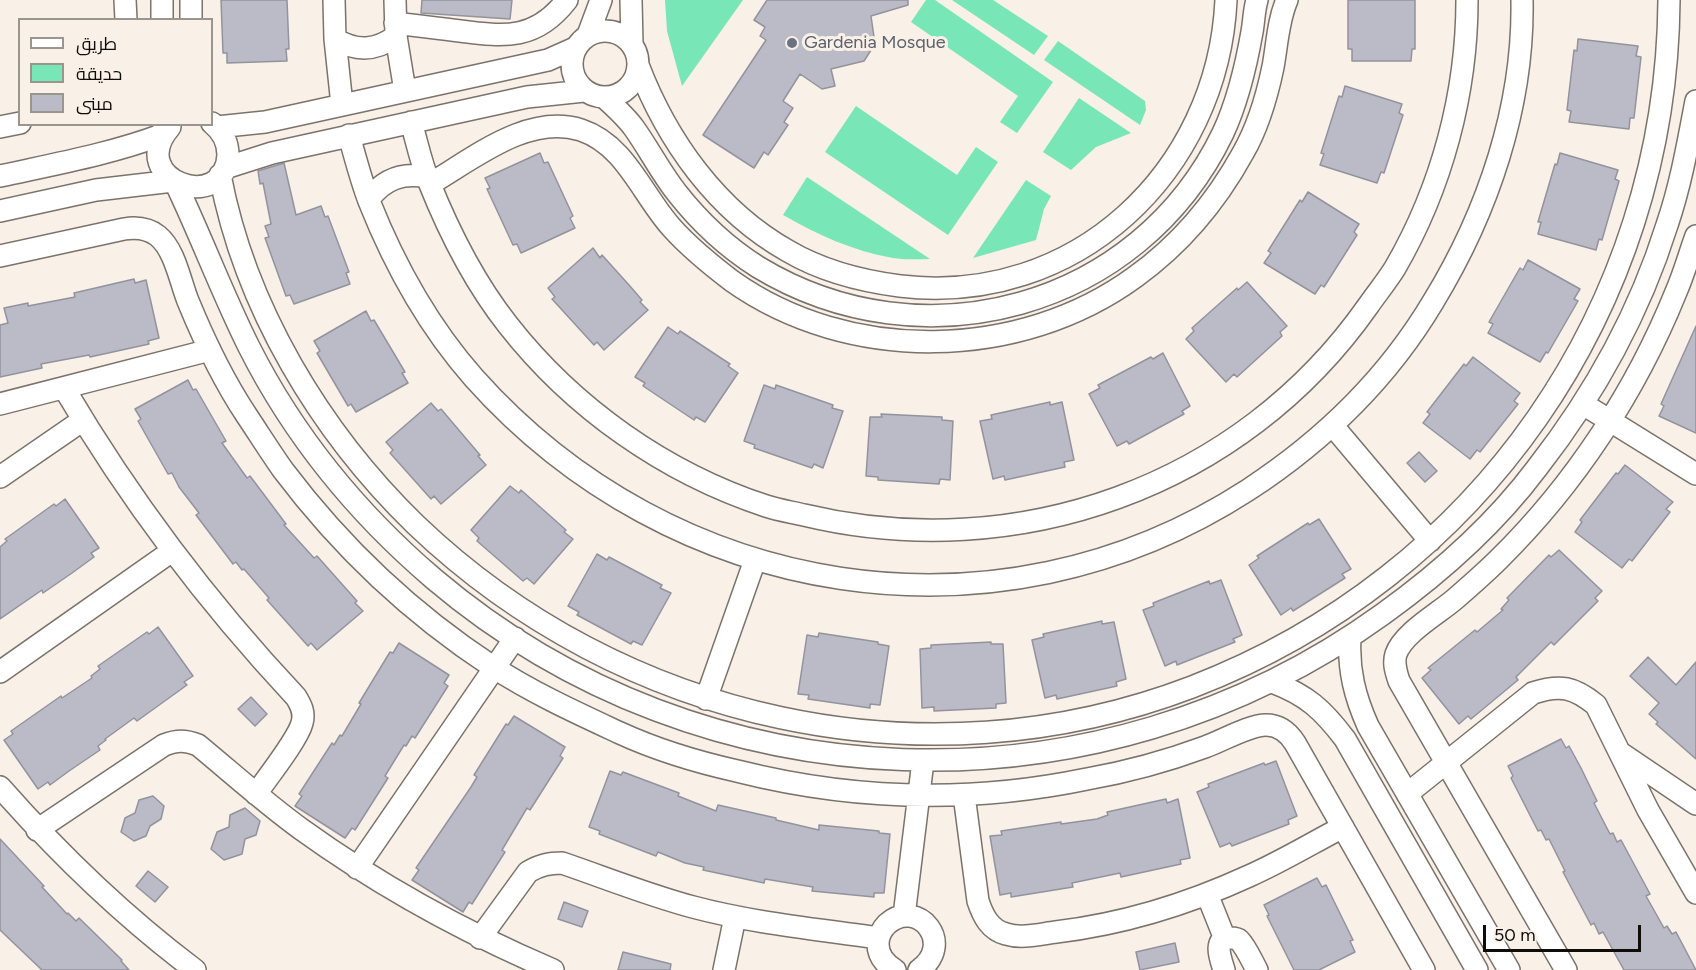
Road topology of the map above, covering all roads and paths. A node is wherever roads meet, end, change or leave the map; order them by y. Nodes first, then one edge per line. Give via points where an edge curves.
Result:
1 (125, 0) edge
2 (162, 0) edge
3 (191, 0) edge
4 (334, 0) edge
5 (395, 0) edge
6 (567, 0) edge
7 (601, 0) edge
8 (631, 0) edge
9 (1227, 0) edge
10 (1257, 0) edge
11 (1287, 0) edge
12 (1467, 0) edge
13 (1522, 0) edge
14 (1669, 0) edge
15 (126, 18) edge
16 (162, 18) edge
17 (191, 18) edge
18 (396, 30) junction
19 (335, 39) junction
20 (582, 42) junction
21 (632, 44) junction
22 (638, 65) junction
23 (405, 91) junction
24 (584, 91) junction
25 (606, 98) junction
26 (1696, 101) edge
27 (342, 105) junction
28 (411, 122) junction
29 (18, 124) edge
30 (214, 125) edge
31 (0, 128) edge
32 (167, 128) edge
33 (349, 135) junction
34 (222, 172) junction
35 (0, 176) edge
36 (428, 180) junction
37 (174, 181) junction
38 (369, 199) junction
39 (0, 211) edge
40 (1696, 236) edge
41 (0, 256) edge
42 (210, 350) junction
43 (64, 388) junction
44 (0, 404) edge
45 (1583, 405) junction
46 (83, 420) junction
47 (1610, 421) junction
48 (1333, 426) junction
49 (1696, 474) edge
50 (0, 477) edge
51 (1430, 541) junction
52 (172, 551) junction
53 (755, 560) junction
54 (515, 638) junction
55 (1350, 638) junction
56 (494, 668) junction
57 (0, 672) edge
58 (1272, 682) junction
59 (706, 699) junction
60 (1368, 726) junction
61 (1345, 739) junction
62 (1619, 753) junction
63 (923, 761) junction
64 (1447, 764) junction
65 (0, 787) edge
66 (256, 794) junction
67 (1407, 794) junction
68 (964, 795) junction
69 (919, 796) junction
70 (1696, 804) edge
71 (1343, 827) junction
72 (38, 830) junction
73 (357, 868) junction
74 (1696, 893) edge
75 (1207, 894) junction
76 (904, 916) junction
77 (735, 917) junction
78 (480, 938) junction
79 (878, 938) junction
80 (1225, 939) junction
81 (888, 968) edge
82 (195, 970) edge
83 (553, 970) edge
84 (724, 970) edge
85 (919, 970) edge
86 (1224, 970) edge
87 (1257, 970) edge
88 (1424, 970) edge
89 (1477, 970) edge
90 (1509, 970) edge
91 (1566, 970) edge

1 - 15 street
2 - 16 street
3 - 17 street
4 - 19 street
5 - 18 street
6 - 18 street via 553,17 535,29 515,35
7 - 20 street
8 - 21 street
9 - 22 street via 1218,63 1198,120 1163,176 1139,204 1111,228 1047,265 1005,279 961,287 916,288 830,271 789,252 752,228 719,199 691,165 656,106
10 - 25 street via 1242,81 1223,132 1196,180 1160,222 1119,257 1071,285 1020,304 966,315 912,316 857,308 805,292 757,266 714,233 676,193 633,127
11 - 36 street via 1262,111 1245,150 1198,220 1135,278 1060,318 1020,331 946,342 893,340 810,321 771,304 701,257 671,227 622,158 603,141 580,130 555,125 530,129
12 - 36 street via 1467,41 1454,120 1430,196 1394,269 1348,334 1293,393 1229,442 1159,482 1084,510 1005,527 925,532 844,525 766,506 692,476 623,434 561,383 507,324 463,257
13 - 48 street via 1517,76 1503,142 1482,207 1454,268 1419,326 1377,380
14 - 51 street via 1661,110 1647,180 1626,248 1599,314 1565,376 1525,436 1480,491
18 - 19 street via 387,43 366,49
18 - 23 street
19 - 27 street
20 - 21 street via 607,31
20 - 23 street via 548,60
20 - 24 street via 572,57 573,75
21 - 22 street
22 - 25 street via 632,84
23 - 27 street
24 - 25 street
24 - 28 street via 527,97
26 - 45 street via 1668,224 1649,276 1617,347
27 - 30 street via 266,122
28 - 33 street
28 - 36 street
29 - 31 street
30 - 34 street via 226,142 228,160
32 - 35 street via 107,152
32 - 37 street via 159,159 166,175
33 - 34 street via 272,153
33 - 38 street
34 - 37 street via 214,181 199,187
34 - 59 street via 236,245 265,314 301,380 343,443 391,500 445,552 504,599 568,639 635,672
36 - 38 street via 416,175 394,178
37 - 39 street via 96,190
37 - 54 street via 251,351 302,435 364,512 399,547 459,598
38 - 53 street via 396,262 431,321 472,375 519,425 572,469 629,506 690,537
40 - 47 street via 1677,292
41 - 42 street via 123,229 147,230 165,244
42 - 43 street
42 - 56 street via 242,408 283,469 329,526 380,579 436,627
43 - 44 street
43 - 46 street
45 - 47 street
45 - 55 street via 1535,472 1480,534 1418,589
46 - 50 street
46 - 52 street
47 - 49 street
47 - 64 street via 1540,515 1491,566 1401,644 1395,669 1399,681
48 - 51 street
48 - 53 street via 1277,471 1219,508 1158,538 1093,561 1026,577 958,584 890,584 822,576
51 - 59 street via 1317,626 1255,660 1190,687 1054,724 914,734 843,729 774,717
52 - 57 street
52 - 66 street via 231,626 296,697 303,713 299,731
53 - 59 street
54 - 56 street
54 - 63 street via 608,690 708,727 812,751
55 - 58 street
55 - 60 street via 1352,682
56 - 69 street via 580,715 699,762 771,780
56 - 73 street
58 - 61 street via 1312,702
58 - 63 street via 1225,703 1126,736 1023,756
60 - 61 street
60 - 67 street
61 - 89 street
62 - 64 street via 1596,705 1583,694 1549,688 1533,693
62 - 70 street
62 - 74 street
63 - 69 street
64 - 67 street
64 - 91 street
65 - 72 street
66 - 72 street via 198,745 175,741
66 - 73 street
67 - 90 street
68 - 69 street
68 - 71 street via 1110,775 1271,725 1289,734
68 - 75 street via 982,916 1006,934 1033,935 1116,921
69 - 76 street
71 - 75 street via 1251,876
71 - 88 street
72 - 82 street via 87,879
73 - 78 street
75 - 80 street
76 - 79 street via 893,919
76 - 85 street via 916,917 933,932 933,954
77 - 78 street via 653,896 562,863 550,863 528,872
77 - 79 street
77 - 84 street
78 - 83 street
79 - 81 street via 880,956
80 - 86 street via 1218,949
80 - 87 street via 1239,940

